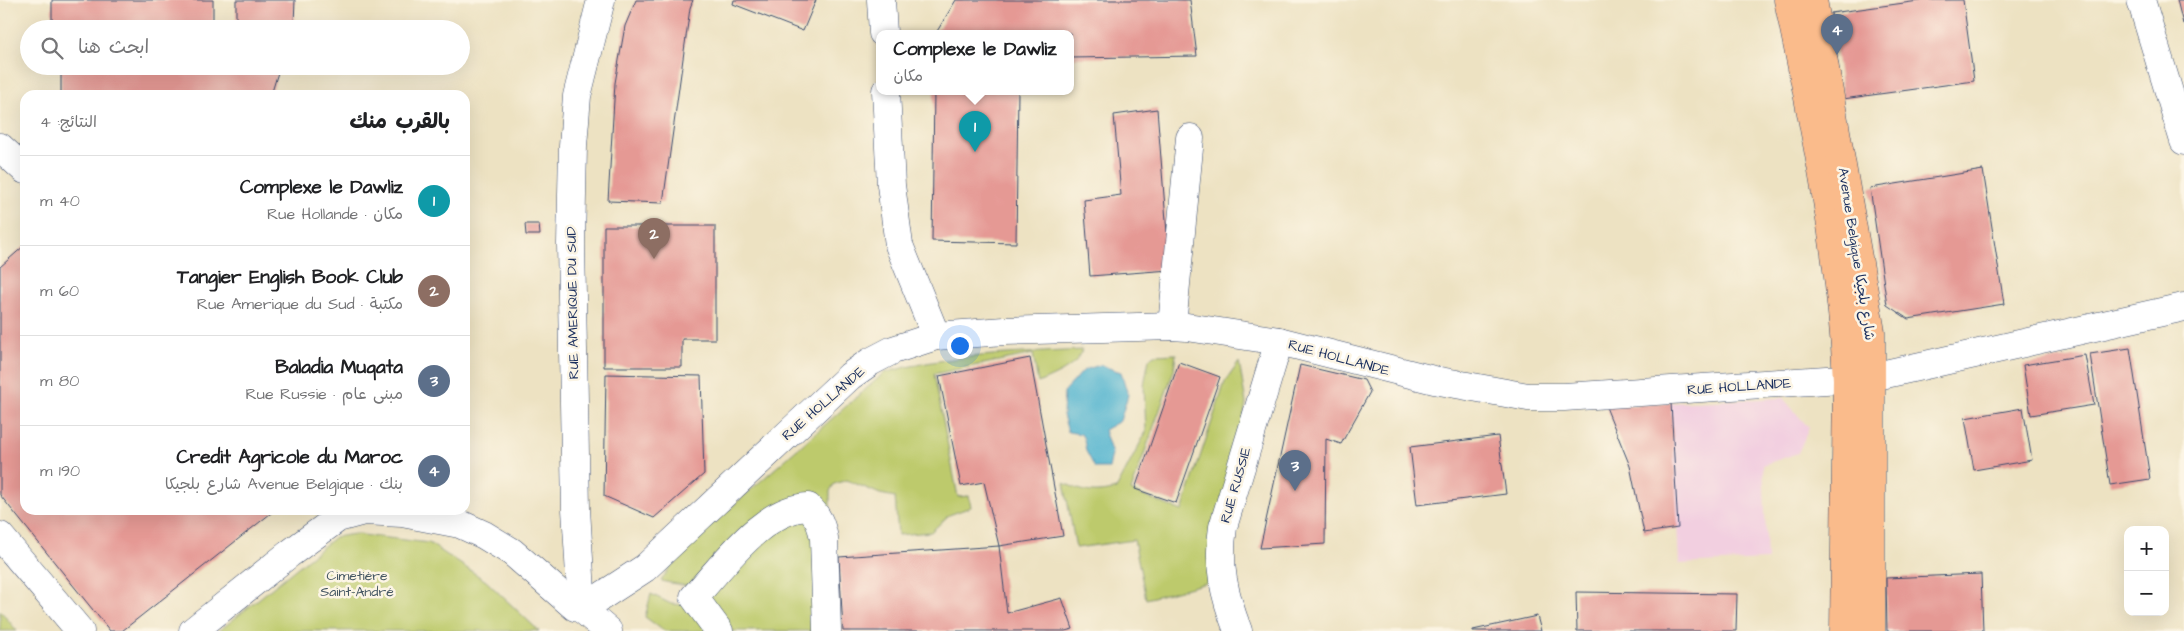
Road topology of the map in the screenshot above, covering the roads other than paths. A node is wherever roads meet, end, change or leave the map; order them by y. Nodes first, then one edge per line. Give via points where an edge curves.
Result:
1 (601, 0) edge
2 (881, 0) edge
3 (1788, 0) edge
4 (1813, 0) edge
5 (2141, 0) edge
6 (883, 30) edge
7 (886, 95) edge
8 (1190, 138) dead end
9 (2184, 141) edge
10 (0, 147) edge
11 (20, 165) edge
12 (2184, 307) edge
13 (1172, 326) junction
14 (936, 336) junction
15 (1279, 341) junction
16 (1860, 378) junction
17 (334, 515) edge
18 (411, 515) edge
19 (0, 536) edge
20 (582, 609) junction
21 (80, 631) edge
22 (193, 631) edge
23 (608, 631) edge
24 (719, 631) edge
25 (826, 631) edge
26 (1238, 631) edge
27 (1844, 631) edge
28 (1871, 631) edge

1 - 20 street, RUE AMERIQUE DU SUD via 577,96 573,146 571,244 576,509
2 - 6 street
3 - 16 main road, Avenue Belgique شارع بلجيكا via 1819,158 1845,343
4 - 16 main road, Avenue Belgique شارع بلجيكا via 1871,332
5 - 9 street
7 - 14 street via 898,245
8 - 13 street
10 - 11 street
12 - 16 street, RUE HOLLANDE
13 - 14 street, RUE HOLLANDE
13 - 15 street, RUE HOLLANDE
14 - 20 street, RUE HOLLANDE via 893,350 850,376 645,568
15 - 16 street, RUE HOLLANDE via 1397,373 1528,397
15 - 26 street, RUE RUSSIE via 1228,504 1219,550 1223,586
16 - 27 main road, Avenue Belgique شارع بلجيكا
16 - 28 main road, Avenue Belgique شارع بلجيكا
17 - 22 street
18 - 20 street via 460,524 484,535 512,552 575,607
19 - 21 street
20 - 23 street
24 - 25 street via 694,597 758,528 788,510 808,507 821,524 824,538

